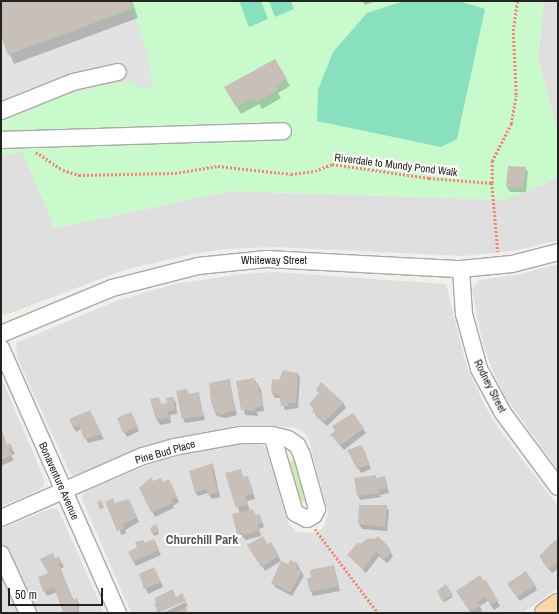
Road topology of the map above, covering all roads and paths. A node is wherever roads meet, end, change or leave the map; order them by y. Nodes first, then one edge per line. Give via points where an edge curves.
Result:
1 (517, 1) edge
2 (118, 72) dead end
3 (1, 110) edge
4 (283, 131) dead end
5 (1, 140) edge
6 (25, 140) junction
7 (492, 183) junction
8 (558, 252) edge
9 (498, 255) dead end
10 (461, 270) junction
11 (1, 334) edge
12 (1, 348) edge
13 (272, 435) junction
14 (558, 487) edge
15 (63, 490) junction
16 (1, 518) edge
17 (308, 518) junction
18 (1, 554) edge
19 (558, 604) edge
20 (28, 613) edge
21 (118, 613) edge
22 (378, 613) edge
23 (545, 613) edge

1 - 7 path via 512,31 516,95 506,140 492,161
2 - 3 street via 73,82
4 - 6 street
5 - 6 street
6 - 7 path, Riverdale to Mundy Pond Walk via 30,148 49,162 79,175 166,174 218,166 282,175 315,171 332,164 429,178
7 - 9 path
8 - 10 street, Whiteway Street via 512,264
10 - 11 street, Whiteway Street via 305,260 226,262 168,272 112,288
10 - 14 street, Rodney Street via 468,335 482,375 503,413
12 - 15 street, Bonaventure Avenue
13 - 15 street, Pine Bud Place via 240,435 174,447 144,456
13 - 17 street via 295,513
13 - 17 street, Pine Bud Place via 288,439 297,445 302,455 317,509 314,515
15 - 16 street, Pine Bud Place
15 - 21 street, Bonaventure Avenue
17 - 22 path
18 - 20 street
19 - 23 main road

